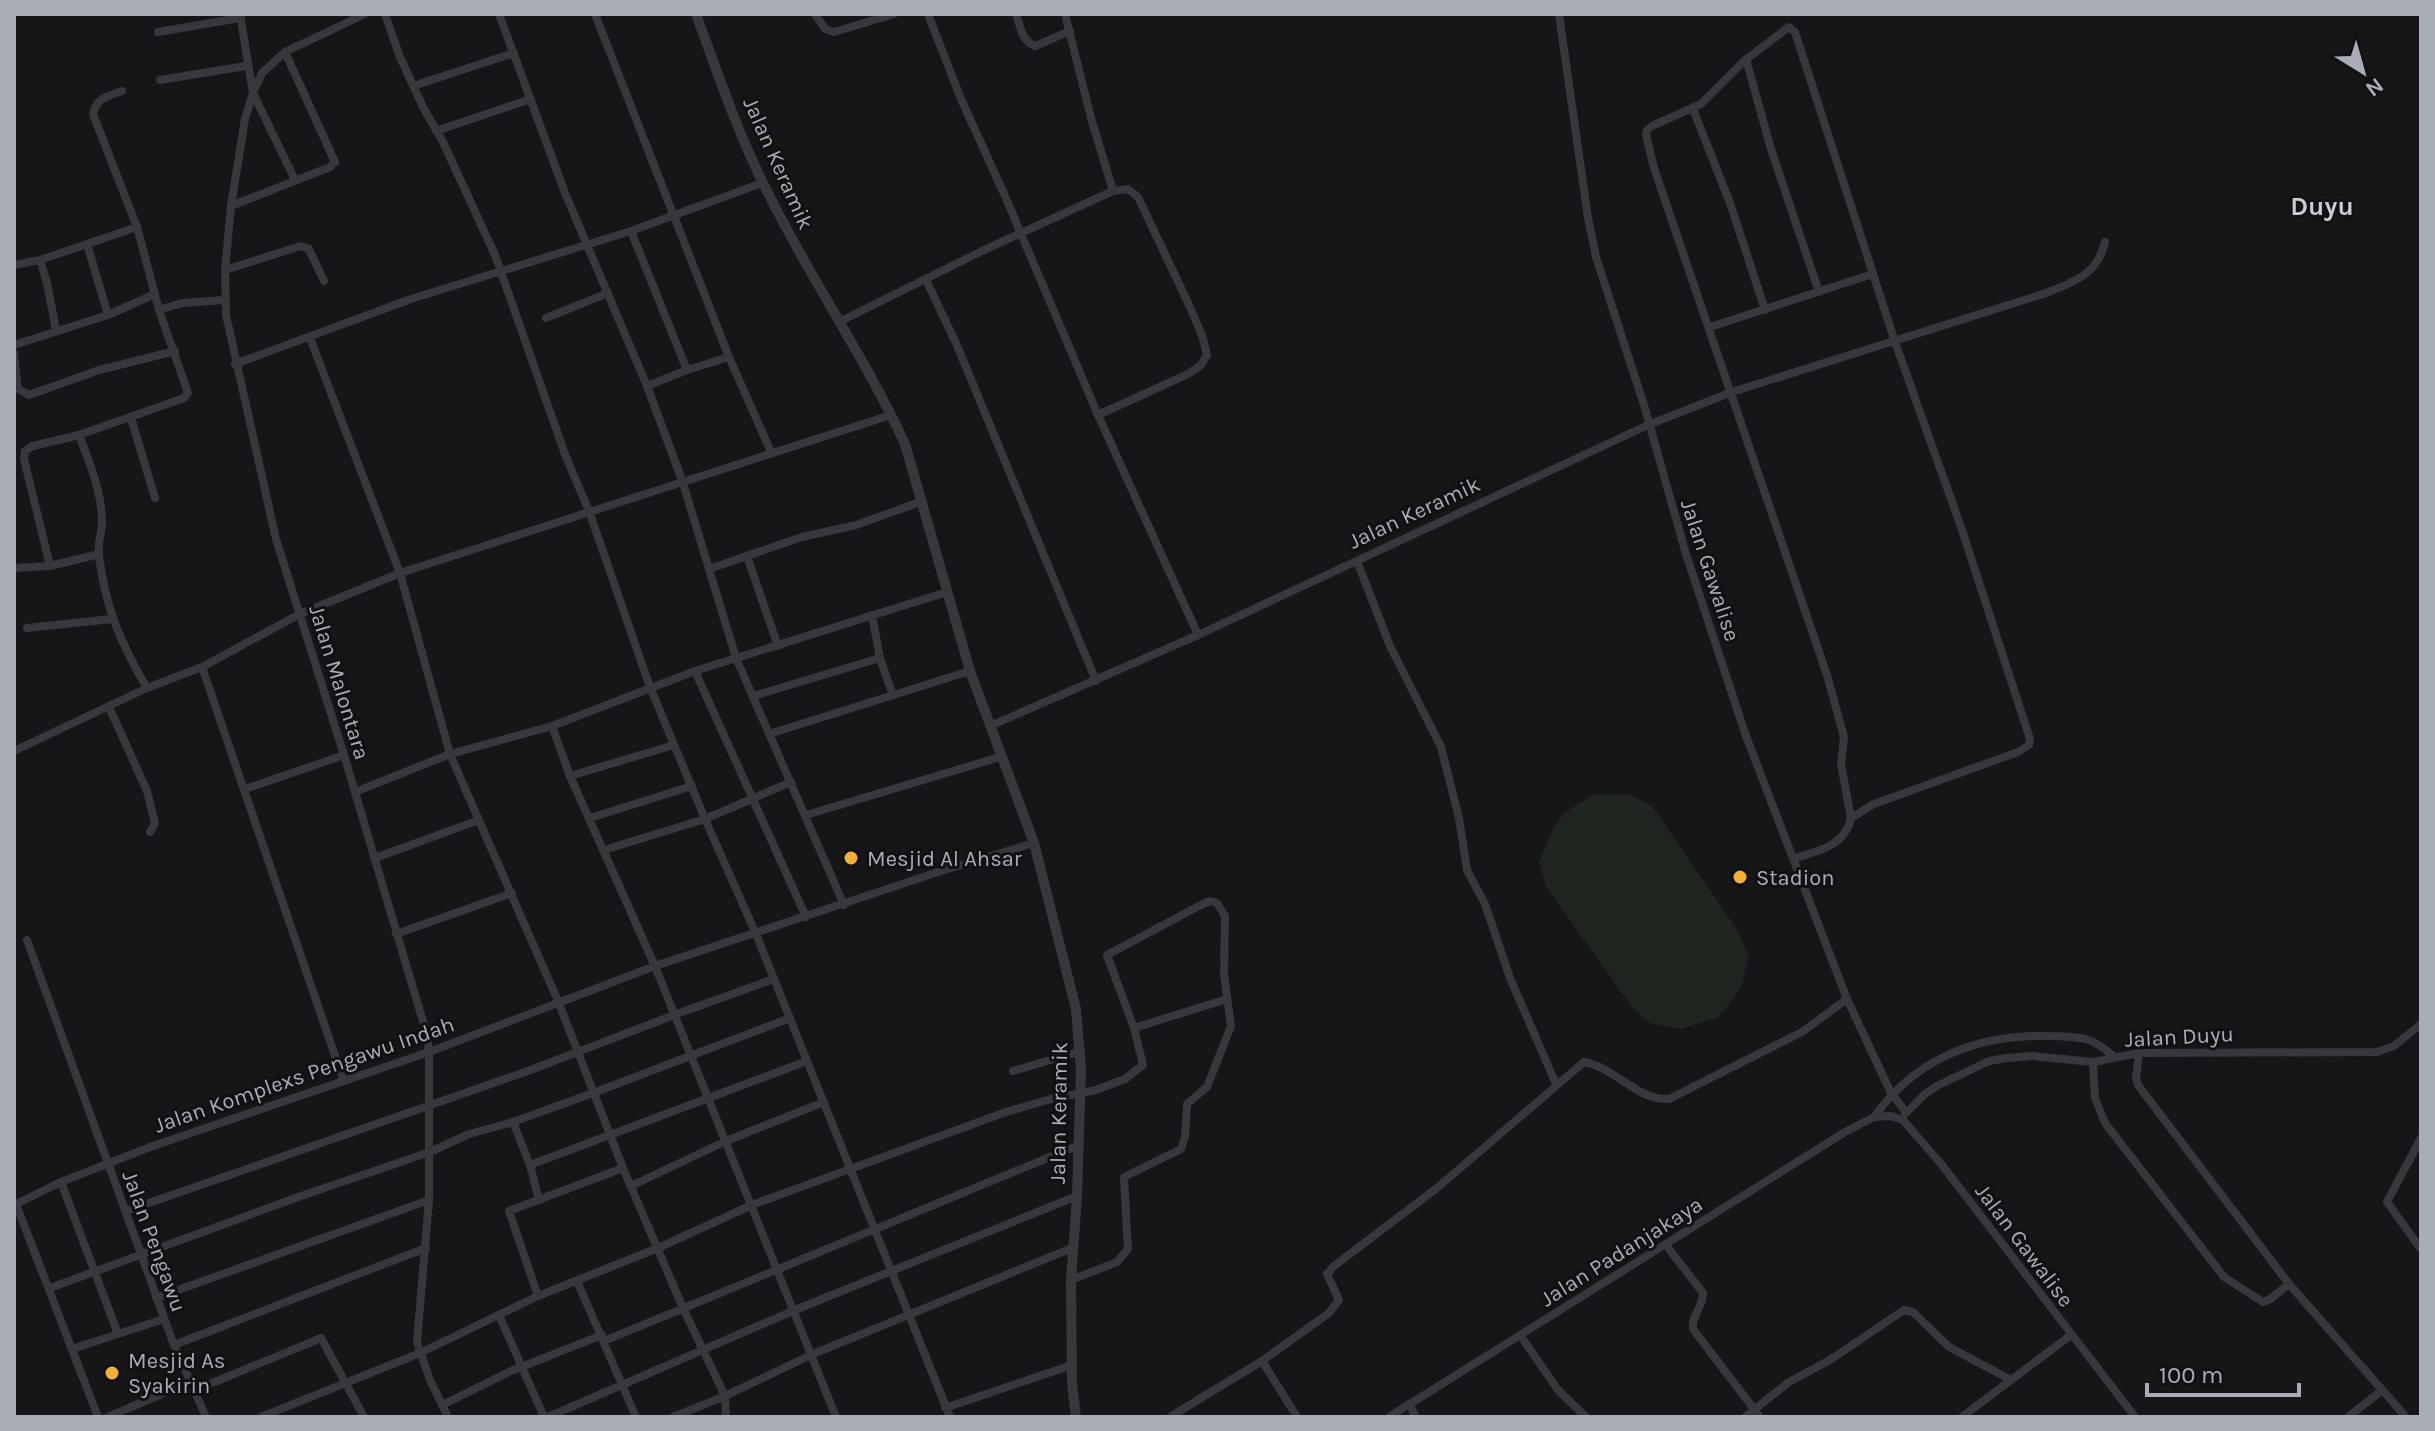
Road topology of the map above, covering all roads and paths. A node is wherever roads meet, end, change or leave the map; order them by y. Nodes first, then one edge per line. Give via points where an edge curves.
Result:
1 (365, 14) edge
2 (385, 14) edge
3 (499, 14) edge
4 (595, 14) edge
5 (696, 14) edge
6 (815, 14) edge
7 (894, 14) edge
8 (928, 14) edge
9 (1016, 14) edge
10 (1065, 14) edge
11 (1559, 14) edge
12 (240, 16) edge
13 (1070, 31) junction
14 (158, 32) dead end
15 (285, 52) junction
16 (514, 53) junction
17 (1746, 59) junction
18 (246, 66) junction
19 (160, 80) dead end
20 (413, 86) junction
21 (122, 91) dead end
22 (253, 93) junction
23 (531, 99) junction
24 (1693, 109) junction
25 (436, 131) junction
26 (295, 180) junction
27 (762, 183) junction
28 (1113, 191) junction
29 (231, 206) junction
30 (674, 216) junction
31 (137, 227) junction
32 (631, 231) junction
33 (1021, 234) junction
34 (2105, 242) dead end
35 (87, 244) junction
36 (587, 245) junction
37 (40, 260) junction
38 (14, 265) edge
39 (225, 270) junction
40 (501, 271) junction
41 (1873, 274) junction
42 (926, 280) junction
43 (324, 281) dead end
44 (1819, 292) junction
45 (608, 293) junction
46 (155, 294) junction
47 (225, 300) junction
48 (159, 310) junction
49 (1765, 310) junction
50 (108, 315) junction
51 (546, 318) dead end
52 (839, 322) junction
53 (1710, 327) junction
54 (56, 330) junction
55 (310, 338) junction
56 (1895, 342) junction
57 (14, 345) edge
58 (175, 351) junction
59 (14, 353) edge
60 (729, 357) junction
61 (235, 364) junction
62 (687, 370) junction
63 (647, 386) junction
64 (1732, 392) junction
65 (891, 415) junction
66 (1098, 415) junction
67 (131, 418) junction
68 (1648, 425) junction
69 (79, 435) junction
70 (771, 452) junction
71 (682, 480) junction
72 (155, 498) dead end
73 (923, 501) junction
74 (589, 511) junction
75 (99, 554) junction
76 (747, 556) junction
77 (1357, 561) junction
78 (50, 566) junction
79 (14, 568) edge
80 (709, 569) junction
81 (400, 573) junction
82 (947, 592) junction
83 (300, 614) junction
84 (872, 615) junction
85 (112, 619) junction
86 (27, 628) dead end
87 (1198, 635) junction
88 (778, 646) junction
89 (736, 658) junction
90 (880, 658) junction
91 (202, 667) junction
92 (695, 671) junction
93 (970, 671) junction
94 (1096, 681) junction
95 (650, 687) junction
96 (147, 688) junction
97 (892, 693) junction
98 (753, 696) junction
99 (109, 707) junction
100 (552, 726) junction
101 (990, 726) junction
102 (769, 734) junction
103 (674, 745) junction
104 (14, 751) edge
105 (450, 754) junction
106 (344, 755) junction
107 (1000, 757) junction
108 (570, 776) junction
109 (791, 782) junction
110 (692, 786) junction
111 (245, 789) junction
112 (355, 792) junction
113 (754, 798) junction
114 (806, 815) junction
115 (590, 818) junction
116 (1851, 818) junction
117 (705, 819) junction
118 (479, 820) junction
119 (150, 832) dead end
120 (1034, 843) junction
121 (604, 850) junction
122 (375, 858) junction
123 (1795, 858) junction
124 (512, 893) junction
125 (844, 905) junction
126 (806, 917) junction
127 (396, 934) junction
128 (756, 934) junction
129 (27, 940) dead end
130 (655, 966) junction
131 (774, 979) junction
132 (1227, 999) junction
133 (1847, 999) junction
134 (558, 1001) junction
135 (674, 1015) junction
136 (790, 1018) junction
137 (2421, 1024) edge
138 (1134, 1028) junction
139 (576, 1051) junction
140 (1081, 1051) junction
141 (429, 1052) junction
142 (2139, 1053) junction
143 (691, 1056) junction
144 (2115, 1057) junction
145 (807, 1061) junction
146 (2093, 1062) junction
147 (1013, 1071) dead end
148 (343, 1079) junction
149 (1556, 1084) junction
150 (1081, 1092) junction
151 (593, 1093) junction
152 (1891, 1093) junction
153 (708, 1098) junction
154 (824, 1102) junction
155 (429, 1103) junction
156 (1904, 1116) junction
157 (1874, 1117) junction
158 (513, 1122) junction
159 (610, 1136) junction
160 (2421, 1138) edge
161 (726, 1141) junction
162 (1079, 1145) junction
163 (430, 1152) junction
164 (108, 1165) junction
165 (530, 1165) junction
166 (849, 1167) junction
167 (623, 1168) junction
168 (61, 1182) junction
169 (631, 1186) junction
170 (1077, 1196) junction
171 (429, 1200) junction
172 (539, 1200) junction
173 (16, 1201) edge
174 (752, 1205) junction
175 (126, 1211) junction
176 (877, 1230) junction
177 (1666, 1245) junction
178 (426, 1248) junction
179 (658, 1248) junction
180 (1072, 1248) junction
181 (2421, 1249) edge
182 (141, 1255) junction
183 (778, 1268) junction
184 (97, 1271) junction
185 (893, 1272) junction
186 (1071, 1280) junction
187 (577, 1281) junction
188 (2289, 1284) junction
189 (50, 1288) junction
190 (538, 1296) junction
191 (156, 1298) junction
192 (683, 1308) junction
193 (795, 1310) junction
194 (499, 1315) junction
195 (907, 1316) junction
196 (164, 1319) junction
197 (118, 1334) junction
198 (1520, 1335) junction
199 (2071, 1335) junction
200 (603, 1338) junction
201 (174, 1345) junction
202 (72, 1349) junction
203 (705, 1350) junction
204 (420, 1353) junction
205 (813, 1354) junction
206 (1262, 1361) junction
207 (1072, 1365) junction
208 (522, 1368) junction
209 (2011, 1380) junction
210 (346, 1381) junction
211 (623, 1385) junction
212 (191, 1386) junction
213 (2381, 1391) junction
214 (725, 1396) junction
215 (1409, 1404) junction
216 (442, 1405) junction
217 (282, 1407) junction
218 (945, 1408) junction
219 (1757, 1414) edge
220 (98, 1417) edge
221 (108, 1417) edge
222 (206, 1417) edge
223 (261, 1417) edge
224 (287, 1417) edge
225 (364, 1417) edge
226 (448, 1417) edge
227 (546, 1417) edge
228 (636, 1417) edge
229 (673, 1417) edge
230 (726, 1417) edge
231 (836, 1417) edge
232 (950, 1417) edge
233 (1076, 1417) edge
234 (1170, 1417) edge
235 (1297, 1417) edge
236 (1389, 1417) edge
237 (1416, 1417) edge
238 (1586, 1417) edge
239 (1745, 1417) edge
240 (1962, 1417) edge
241 (2135, 1417) edge
242 (2348, 1417) edge
243 (2406, 1417) edge

1 - 15 street, Jalan Malontara
2 - 20 street
3 - 16 street
4 - 30 street
5 - 27 street, Jalan Keramik
6 - 7 street via 825,29 834,32
8 - 33 street
9 - 13 street via 1030,45
10 - 13 street
11 - 68 street, Jalan Gawalise via 1596,257
12 - 14 street
12 - 18 street
13 - 28 street
15 - 22 street, Jalan Malontara via 262,73
15 - 26 street via 335,162
16 - 20 street
16 - 23 street
17 - 24 street
17 - 41 street via 1785,28 1795,32
17 - 44 street
18 - 19 street
18 - 22 street
20 - 25 street
21 - 31 street via 101,99 93,114
22 - 26 street
22 - 29 street, Jalan Malontara
23 - 25 street
23 - 36 street
24 - 49 street
24 - 53 street via 1652,126 1646,135
25 - 40 street
26 - 29 street
27 - 30 street
27 - 52 street, Jalan Keramik
28 - 33 street
28 - 66 street via 1128,189 1138,197 1207,355 1188,374
29 - 39 street, Jalan Malontara
30 - 32 street
30 - 60 street
31 - 35 street
31 - 46 street
32 - 36 street
32 - 62 street
33 - 42 street
33 - 66 street
34 - 56 street, Jalan Keramik via 2097,264 2078,280
35 - 37 street
35 - 50 street
36 - 40 street
36 - 45 street
37 - 38 street
37 - 54 street
39 - 43 street via 301,246 309,249
39 - 47 street, Jalan Malontara
40 - 55 street
40 - 74 street
41 - 44 street
41 - 56 street
42 - 52 street
42 - 94 street
44 - 49 street
45 - 51 street
45 - 63 street
46 - 48 street
46 - 50 street
47 - 48 street
47 - 61 street, Jalan Malontara
48 - 58 street
49 - 53 street
50 - 54 street
52 - 65 street, Jalan Keramik
53 - 64 street
54 - 57 street
55 - 61 street
55 - 81 street
56 - 64 street, Jalan Keramik
56 - 116 street via 2030,743 2018,752 1874,804
58 - 59 street via 29,395 18,389
58 - 67 street via 187,395
60 - 62 street
60 - 70 street
61 - 83 street, Jalan Malontara via 266,503
62 - 63 street
63 - 71 street
64 - 68 street, Jalan Keramik
64 - 116 street via 1842,727 1841,764
65 - 70 street
65 - 73 street, Jalan Keramik
66 - 87 street
67 - 69 street
67 - 72 street
68 - 77 street, Jalan Keramik
68 - 123 street, Jalan Gawalise via 1746,736
69 - 75 street via 103,521
69 - 78 street via 25,451
70 - 71 street
71 - 74 street
71 - 80 street
73 - 76 street
73 - 82 street, Jalan Keramik
74 - 81 street
74 - 95 street
75 - 78 street
75 - 85 street
76 - 80 street
76 - 88 street
77 - 87 street, Jalan Keramik
77 - 149 street via 1390,646 1441,747 1467,870
78 - 79 street
80 - 89 street
81 - 83 street
81 - 105 street
82 - 84 street
82 - 93 street, Jalan Keramik
83 - 91 street
83 - 106 street, Jalan Malontara
84 - 88 street
84 - 90 street
85 - 86 street
85 - 96 street
87 - 94 street, Jalan Keramik
88 - 89 street
89 - 92 street
89 - 98 street
90 - 97 street
90 - 98 street
91 - 96 street
91 - 111 street
92 - 95 street
92 - 113 street
93 - 97 street
93 - 101 street, Jalan Keramik
94 - 101 street, Jalan Keramik
95 - 100 street
95 - 103 street
96 - 99 street
97 - 102 street
98 - 102 street
99 - 104 street
99 - 119 street via 147,791 155,823
100 - 105 street
100 - 108 street
101 - 107 street, Jalan Keramik
102 - 109 street
103 - 108 street
103 - 110 street
105 - 112 street
105 - 118 street
106 - 111 street
106 - 112 street, Jalan Malontara
107 - 114 street
107 - 120 street, Jalan Keramik
108 - 115 street
109 - 113 street
109 - 114 street
110 - 115 street
110 - 117 street
111 - 148 street
112 - 122 street, Jalan Malontara
113 - 117 street
113 - 126 street
114 - 125 street
115 - 121 street
116 - 123 street via 1834,844
117 - 121 street
117 - 128 street
118 - 122 street
118 - 124 street
120 - 125 street, Jalan Komplexs Pengawu Indah
120 - 140 street, Jalan Keramik via 1072,993
121 - 130 street
122 - 127 street, Jalan Malontara
123 - 133 street, Jalan Gawalise
124 - 127 street
124 - 134 street
125 - 126 street, Jalan Komplexs Pengawu Indah
126 - 128 street, Jalan Komplexs Pengawu Indah
127 - 141 street, Jalan Malontara
128 - 130 street, Jalan Komplexs Pengawu Indah
128 - 131 street
129 - 164 street, Jalan Pengawu
130 - 134 street, Jalan Komplexs Pengawu Indah
130 - 135 street
131 - 135 street
131 - 136 street
132 - 138 street
132 - 138 street via 1225,916 1221,905 1210,901 1107,955
132 - 186 street via 1230,1033 1207,1087 1187,1104 1183,1145 1123,1179 1128,1249 1117,1262
133 - 149 street via 1789,1039 1669,1099 1653,1097 1587,1062
133 - 152 street, Jalan Gawalise
134 - 139 street
134 - 141 street, Jalan Komplexs Pengawu Indah
135 - 139 street
135 - 143 street
136 - 143 street
136 - 145 street
137 - 142 street, Jalan Duyu via 2394,1046 2377,1052
138 - 150 street via 1143,1065 1125,1079
139 - 151 street
139 - 155 street
140 - 147 street
140 - 150 street, Jalan Keramik
141 - 148 street, Jalan Komplexs Pengawu Indah
141 - 155 street, Jalan Malontara
142 - 144 street, Jalan Duyu
142 - 188 street via 2138,1085
143 - 151 street
143 - 153 street
144 - 146 street, Jalan Duyu
144 - 152 street via 2091,1040 1996,1037 1956,1051
145 - 153 street
145 - 154 street
146 - 156 street, Jalan Duyu via 2032,1056 1995,1060 1931,1089
146 - 188 street via 2095,1098 2105,1123 2224,1277 2263,1302
148 - 164 street, Jalan Komplexs Pengawu Indah
149 - 206 street via 1437,1188 1334,1266 1327,1274 1339,1298 1336,1307
150 - 162 street, Jalan Keramik
150 - 166 street via 1006,1112
151 - 158 street
151 - 159 street
152 - 156 street, Jalan Gawalise
152 - 157 street
153 - 159 street
153 - 161 street
154 - 161 street
154 - 166 street
155 - 163 street, Jalan Malontara
155 - 175 street
156 - 157 street
156 - 199 street, Jalan Gawalise
157 - 177 street, Jalan Padanjakaya
158 - 163 street
158 - 165 street
159 - 165 street
159 - 167 street
160 - 181 street via 2387,1202
161 - 169 street
161 - 174 street
162 - 170 street, Jalan Keramik
162 - 176 street
163 - 171 street, Jalan Malontara
163 - 182 street
164 - 168 street, Jalan Komplexs Pengawu Indah
164 - 175 street, Jalan Pengawu
165 - 172 street
166 - 174 street
166 - 176 street
167 - 169 street
167 - 172 street
168 - 173 street, Jalan Komplexs Pengawu Indah
168 - 184 street
169 - 179 street
170 - 180 street, Jalan Keramik
170 - 185 street
171 - 178 street, Jalan Malontara
171 - 191 street
172 - 190 street via 509,1211
173 - 189 street, Jalan Komplexs Pengawu Indah
174 - 179 street
174 - 183 street
175 - 182 street, Jalan Pengawu
176 - 183 street
176 - 185 street
177 - 198 street, Jalan Padanjakaya
177 - 219 street via 1703,1293 1693,1329
178 - 201 street
178 - 204 street, Jalan Malontara via 417,1331
179 - 187 street
179 - 192 street
180 - 186 street, Jalan Keramik
180 - 195 street
182 - 184 street
182 - 191 street, Jalan Pengawu
183 - 192 street
183 - 193 street
184 - 189 street
184 - 197 street
185 - 193 street
185 - 195 street
186 - 207 street, Jalan Keramik
187 - 190 street
187 - 200 street
188 - 213 street
189 - 202 street, Jalan Komplexs Pengawu Indah
190 - 194 street
191 - 196 street, Jalan Pengawu
192 - 200 street
192 - 203 street
193 - 203 street
193 - 205 street
194 - 204 street
194 - 208 street
195 - 205 street
195 - 218 street
196 - 197 street
196 - 201 street, Jalan Pengawu
197 - 202 street
198 - 215 street, Jalan Padanjakaya
198 - 238 street via 1558,1390
199 - 209 street
199 - 241 street, Jalan Gawalise
200 - 208 street
200 - 211 street
201 - 212 street, Jalan Pengawu
202 - 220 street, Jalan Komplexs Pengawu Indah
203 - 211 street
203 - 214 street
204 - 210 street
204 - 216 street, Jalan Malontara
205 - 214 street
205 - 231 street
206 - 234 street
206 - 235 street
207 - 218 street
207 - 233 street, Jalan Keramik
208 - 216 street
208 - 227 street
209 - 219 street via 1949,1347 1913,1312 1904,1310 1789,1382
209 - 240 street
210 - 212 street via 321,1338
210 - 217 street
210 - 225 street
211 - 227 street
211 - 228 street
212 - 221 street
212 - 222 street, Jalan Pengawu
213 - 242 street
213 - 243 street
214 - 229 street
214 - 230 street
215 - 236 street, Jalan Padanjakaya
215 - 237 street
216 - 226 street, Jalan Malontara
217 - 223 street
217 - 224 street
218 - 232 street
219 - 239 street

